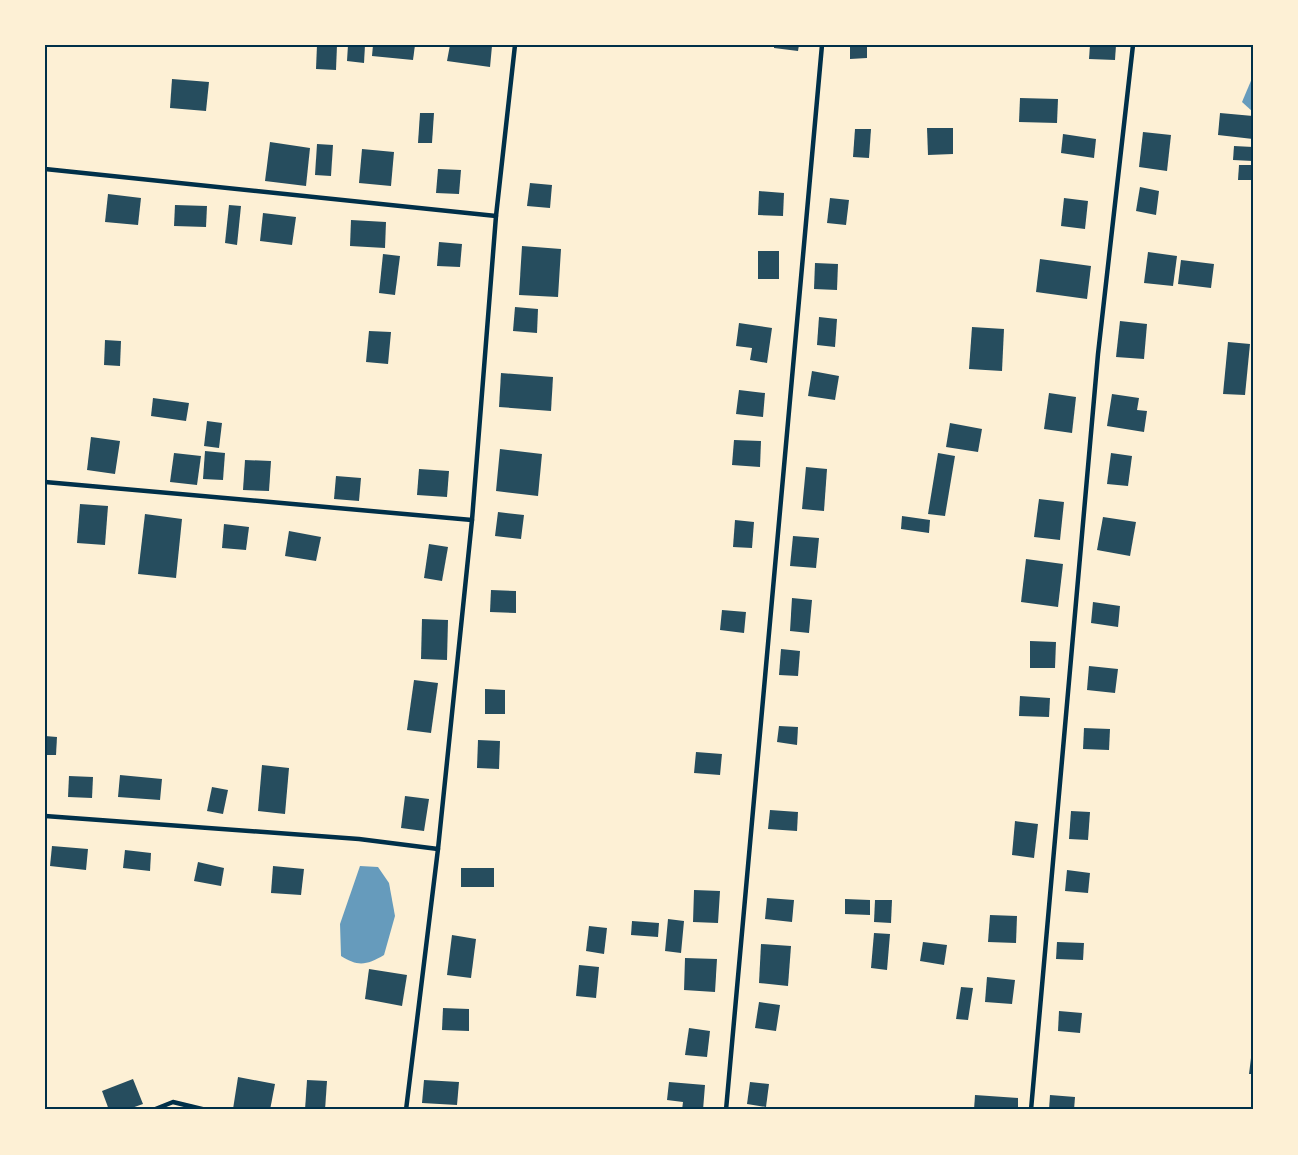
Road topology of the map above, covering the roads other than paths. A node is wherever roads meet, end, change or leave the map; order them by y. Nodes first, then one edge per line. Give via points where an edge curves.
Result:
1 (515, 45) edge
2 (822, 45) edge
3 (1133, 45) edge
4 (45, 169) edge
5 (496, 216) junction
6 (45, 482) edge
7 (472, 520) junction
8 (45, 816) edge
9 (438, 849) junction
10 (153, 1110) edge
11 (206, 1110) edge
12 (406, 1110) edge
13 (726, 1110) edge
14 (1031, 1110) edge

1 - 5 lane
2 - 13 lane
3 - 14 lane via 1098,354
4 - 5 lane
5 - 7 lane
6 - 7 lane
7 - 9 lane
8 - 9 lane via 359,839
9 - 12 lane
10 - 11 lane via 173,1102

